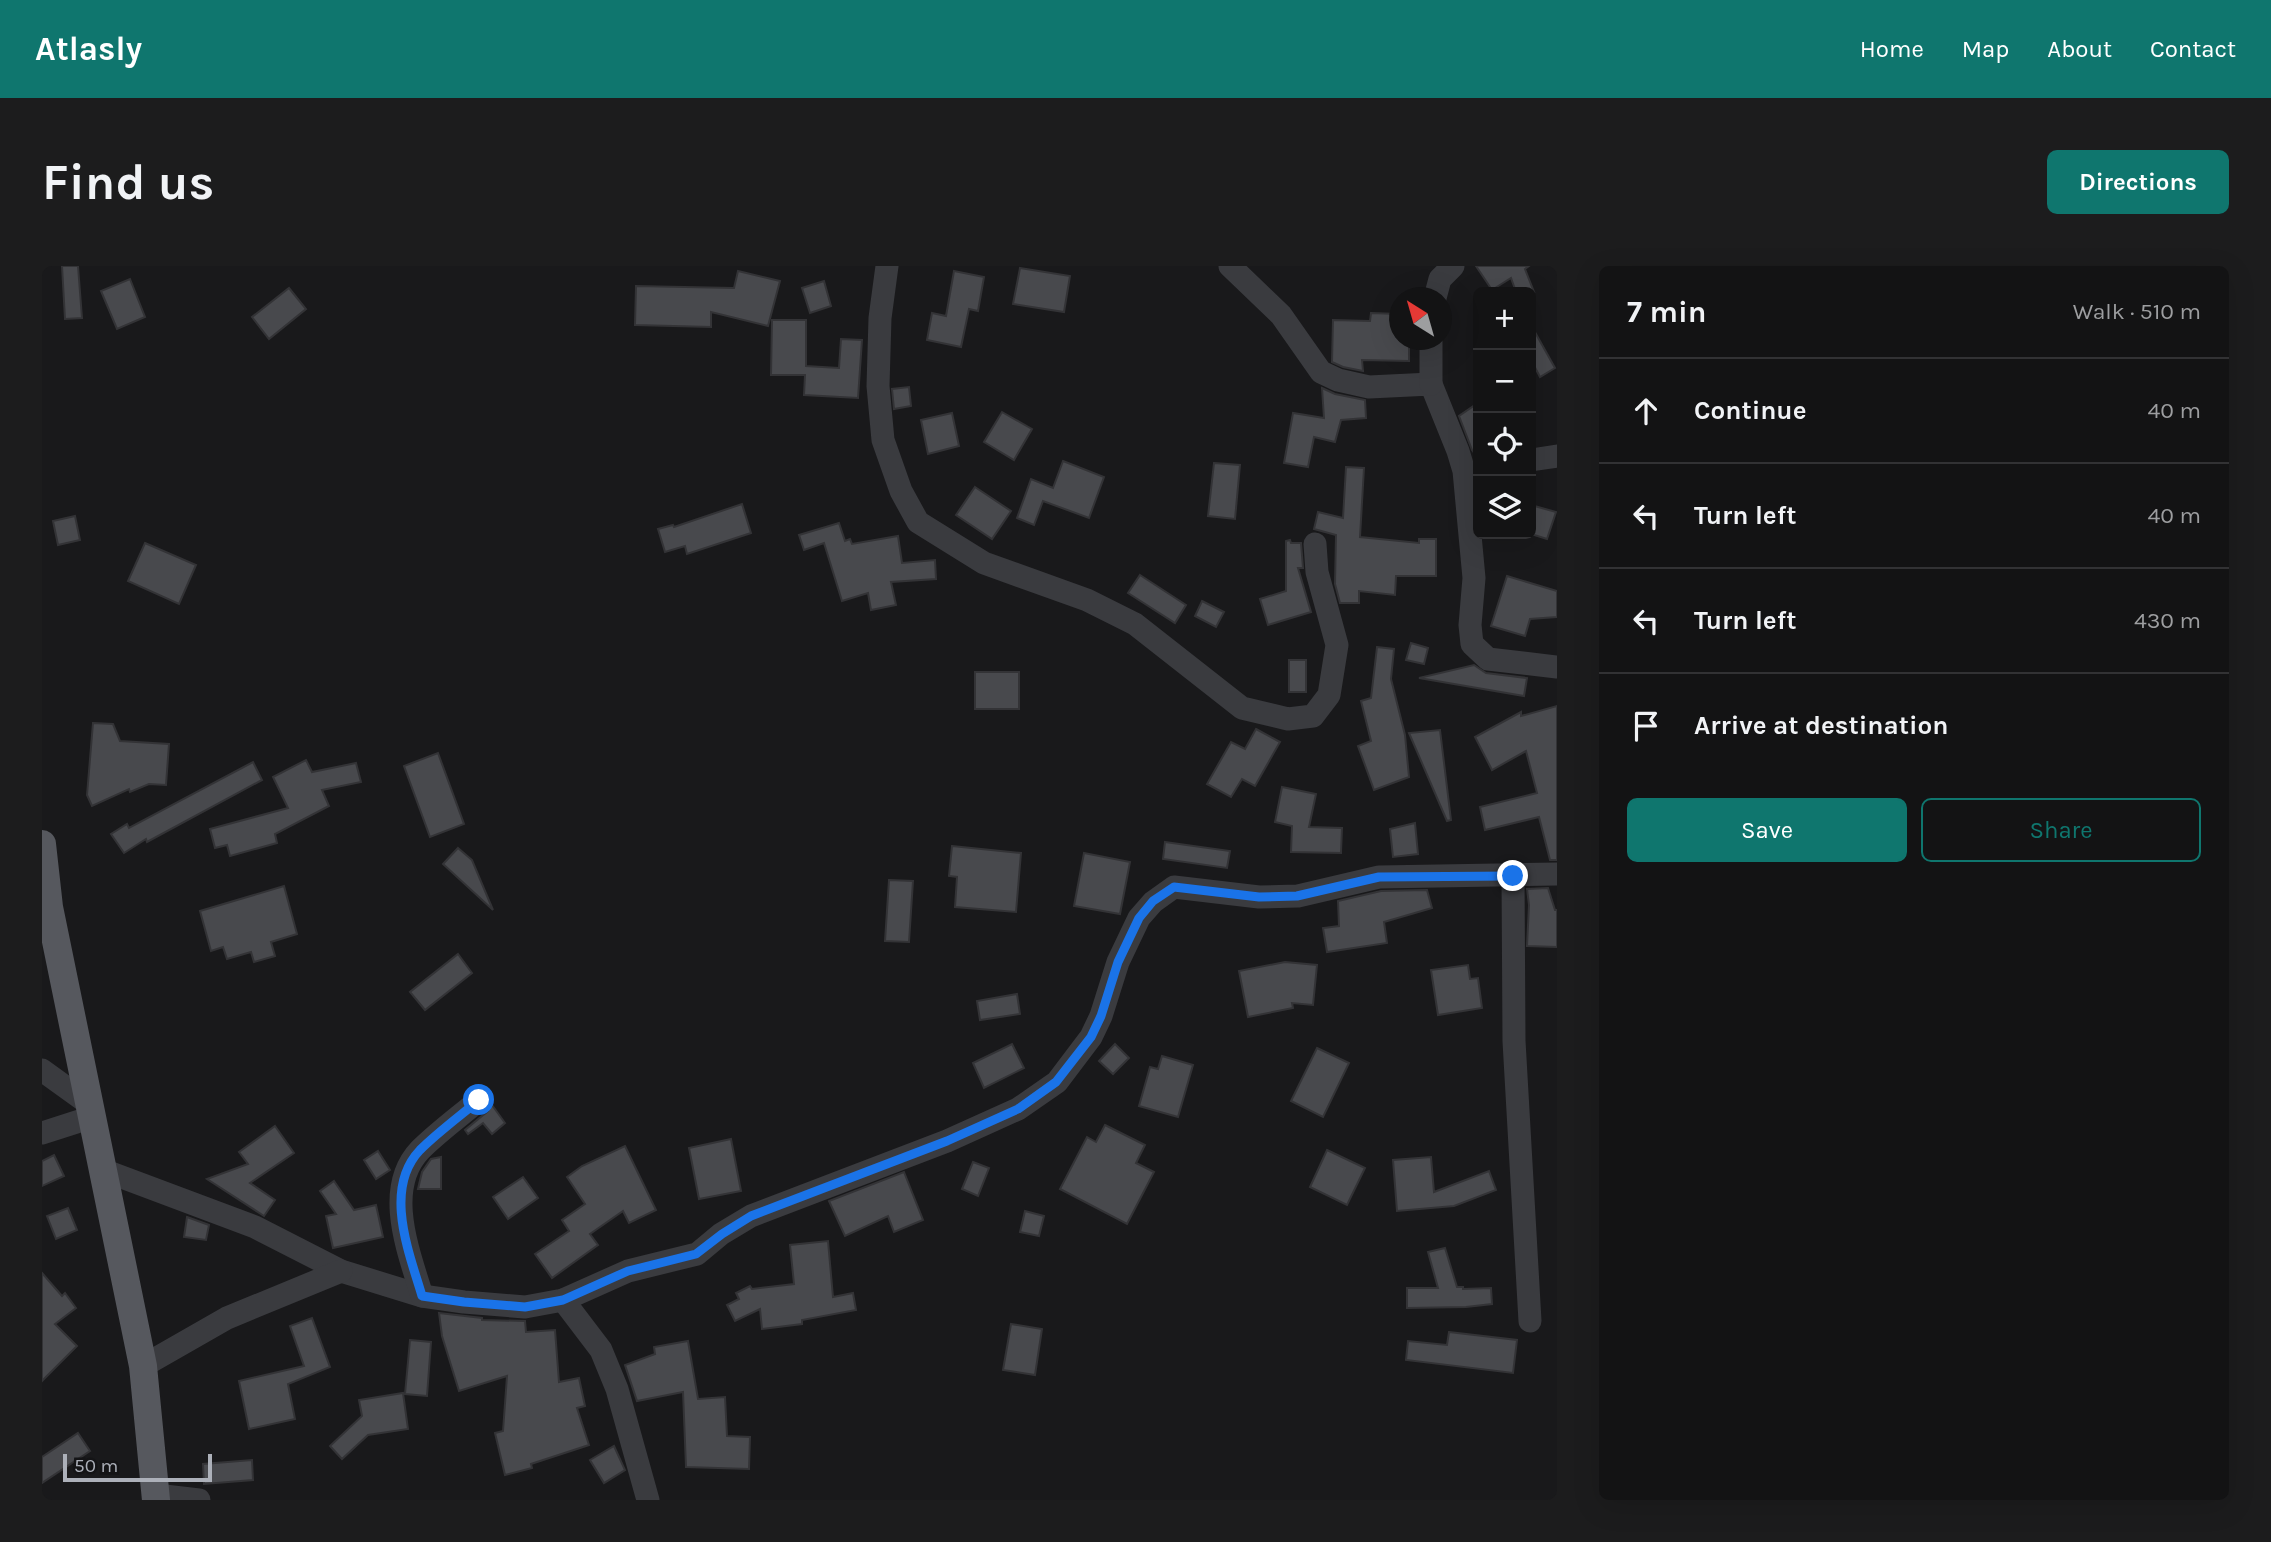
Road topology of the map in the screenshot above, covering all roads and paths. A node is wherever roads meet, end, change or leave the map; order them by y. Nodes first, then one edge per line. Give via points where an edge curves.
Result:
1 (887, 266) edge
2 (1230, 266) edge
3 (1453, 266) edge
4 (1438, 287) edge
5 (1430, 350) edge
6 (1431, 384) junction
7 (1557, 456) edge
8 (1536, 459) edge
9 (1471, 470) edge
10 (1315, 544) dead end
11 (1557, 667) edge
12 (42, 844) edge
13 (1557, 874) edge
14 (1513, 876) junction
15 (42, 1070) edge
16 (479, 1100) dead end
17 (90, 1110) junction
18 (42, 1133) edge
19 (103, 1170) junction
20 (341, 1271) junction
21 (422, 1296) junction
22 (563, 1300) junction
23 (1530, 1321) dead end
24 (143, 1366) junction
25 (156, 1497) edge
26 (199, 1500) edge
27 (648, 1500) edge

1 - 10 street via 878,372 883,440 918,522 984,563 1087,600 1135,624 1242,708 1288,719 1313,716 1329,695 1337,645 1317,572
2 - 6 street via 1281,315 1321,372 1369,387
3 - 4 street
5 - 6 street
6 - 9 street
7 - 8 street
9 - 11 street via 1472,645 1488,659
12 - 17 main road via 49,907
13 - 14 street
14 - 22 street via 1379,877 1297,896 1259,897 1174,887 1139,918 1091,1037 1062,1077 1018,1109 751,1216 696,1254 628,1271
14 - 23 street via 1514,1041
15 - 17 street
16 - 21 street via 419,1151 406,1173 400,1212
17 - 18 street
17 - 19 main road
19 - 20 street via 255,1227
19 - 24 main road
20 - 21 street
20 - 24 street via 227,1318
21 - 22 street via 525,1307
22 - 27 street via 600,1350 612,1376
24 - 25 main road
25 - 26 street

